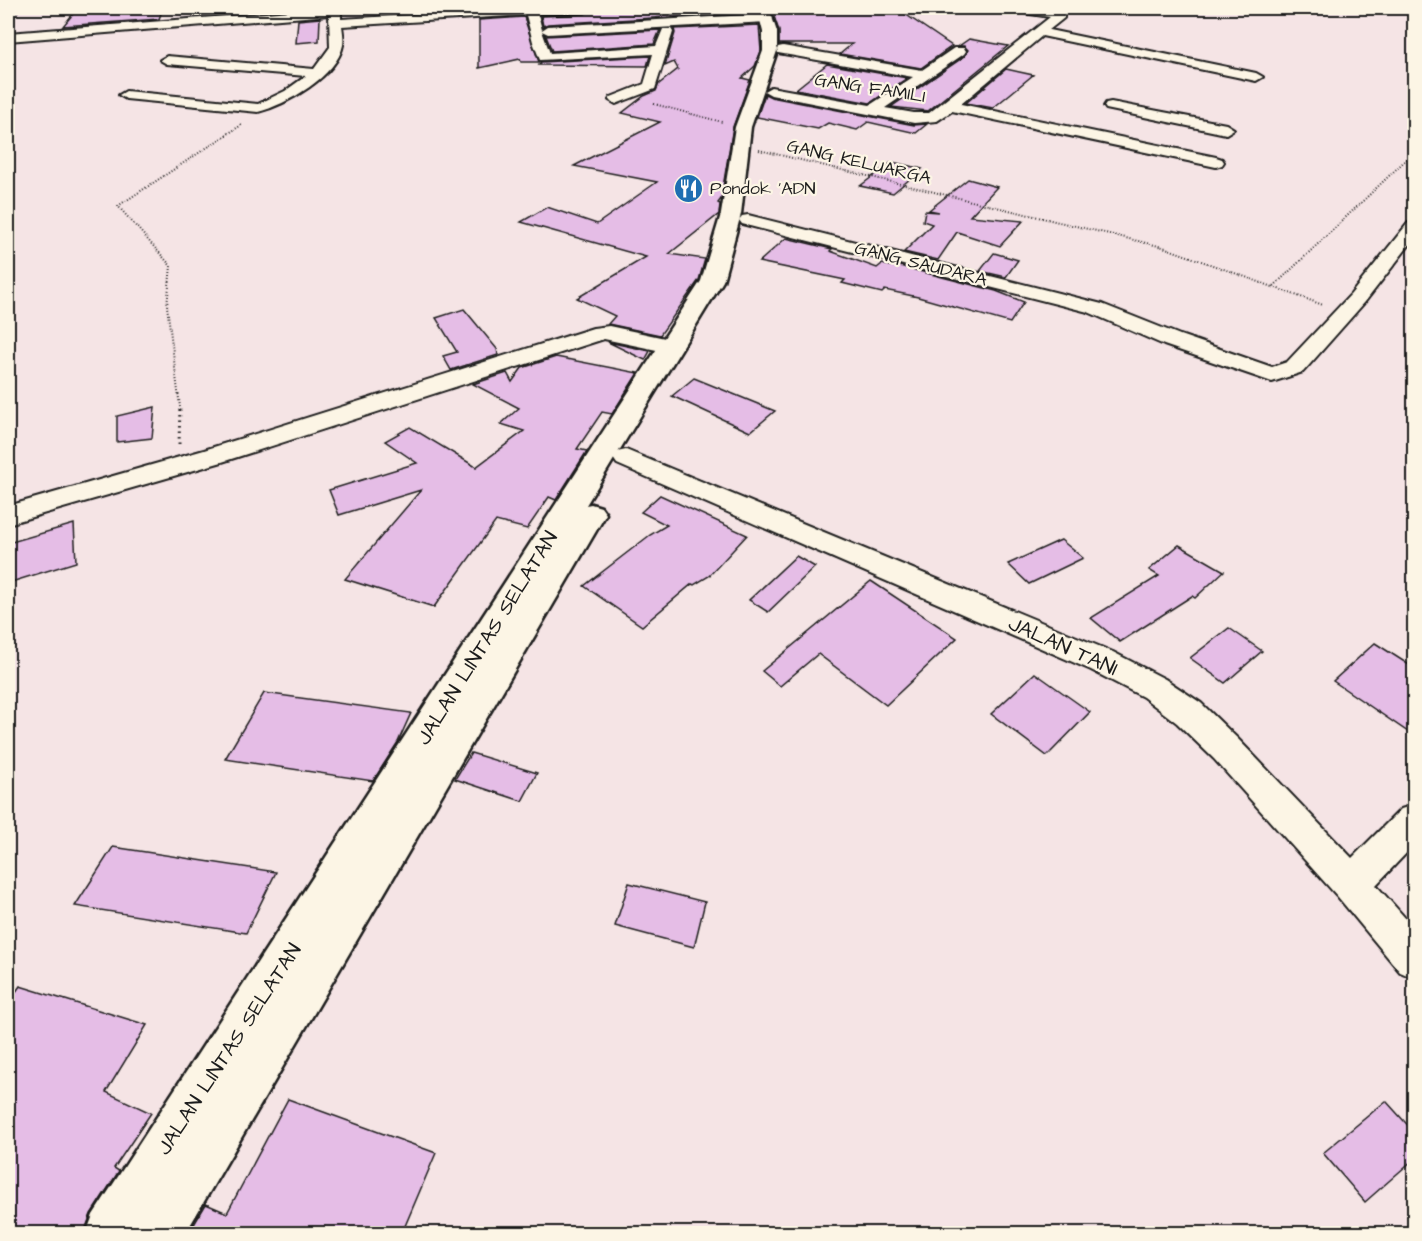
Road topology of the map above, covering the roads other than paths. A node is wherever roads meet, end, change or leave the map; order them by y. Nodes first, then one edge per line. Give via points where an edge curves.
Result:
1 (8, 8) edge
2 (13, 8) edge
3 (585, 8) edge
4 (1017, 8) edge
5 (531, 11) junction
6 (769, 11) edge
7 (335, 14) edge
8 (670, 24) junction
9 (536, 31) junction
10 (1038, 32) junction
11 (8, 37) edge
12 (662, 50) junction
13 (783, 51) junction
14 (959, 51) dead end
15 (167, 60) dead end
16 (316, 73) junction
17 (926, 75) junction
18 (1256, 77) dead end
19 (771, 91) junction
20 (126, 95) dead end
21 (620, 99) road end
22 (950, 106) junction
23 (1111, 106) dead end
24 (873, 110) junction
25 (1141, 112) junction
26 (1226, 129) dead end
27 (1118, 142) junction
28 (748, 146) junction
29 (1216, 162) dead end
30 (748, 220) junction
31 (1414, 227) edge
32 (671, 346) junction
33 (626, 458) junction
34 (8, 515) edge
35 (1414, 821) edge
36 (1351, 884) junction
37 (1414, 958) edge
38 (112, 1233) edge
39 (155, 1233) edge

1 - 2 street
3 - 5 street
4 - 10 street, GANG FAMILI via 1060,15
5 - 7 street
5 - 9 street
6 - 8 street
6 - 13 highway, JALAN LINTAS SELATAN via 785,31
6 - 28 highway, JALAN LINTAS SELATAN via 770,51
7 - 11 street
7 - 16 street via 336,48 328,63
8 - 9 street
8 - 12 street
9 - 12 street via 547,57
10 - 18 street
10 - 22 street, GANG FAMILI
12 - 21 street via 650,86
13 - 17 street
13 - 19 highway, JALAN LINTAS SELATAN
14 - 17 street
15 - 16 street
16 - 20 street via 268,106 258,108
17 - 24 street
19 - 24 street, GANG FAMILI
19 - 28 highway, JALAN LINTAS SELATAN
22 - 24 street, GANG FAMILI via 932,118 923,119
22 - 27 street
23 - 25 street
25 - 26 street
25 - 27 street
27 - 29 street
28 - 30 highway, JALAN LINTAS SELATAN
28 - 32 highway, JALAN LINTAS SELATAN via 712,281
30 - 31 street, GANG SAUDARA via 1095,308 1272,375 1295,367
30 - 33 highway, JALAN LINTAS SELATAN via 736,268 723,298
32 - 34 street via 601,333
32 - 38 highway, JALAN LINTAS SELATAN
33 - 36 street, JALAN TANI via 1102,661 1154,688 1189,713 1226,749
33 - 39 highway, JALAN LINTAS SELATAN
35 - 36 street
36 - 37 street, JALAN TANI

